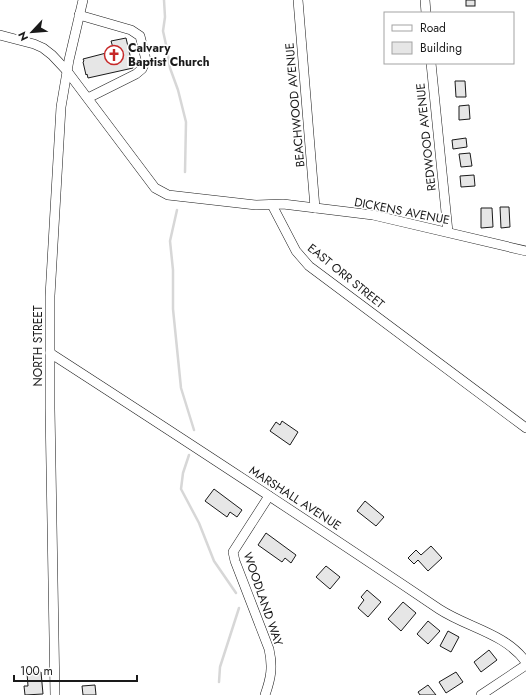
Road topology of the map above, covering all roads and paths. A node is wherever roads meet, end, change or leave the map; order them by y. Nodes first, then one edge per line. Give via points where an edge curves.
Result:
1 (83, 0) edge
2 (298, 0) edge
3 (425, 0) edge
4 (426, 12) edge
5 (79, 15) junction
6 (0, 35) edge
7 (431, 64) edge
8 (67, 71) junction
9 (88, 98) junction
10 (272, 205) junction
11 (315, 208) junction
12 (448, 232) junction
13 (526, 251) edge
14 (50, 353) junction
15 (526, 428) edge
16 (269, 496) junction
17 (526, 662) edge
18 (526, 665) edge
19 (55, 695) edge
20 (265, 695) edge
21 (481, 695) edge

1 - 5 street, NORTH STREET
2 - 11 street, BEACHWOOD AVENUE
3 - 4 street
5 - 8 street, NORTH STREET
5 - 9 street via 131,30 140,36 146,60 136,74
6 - 8 street via 43,48
7 - 12 street, REDWOOD AVENUE
8 - 9 street
8 - 14 street, NORTH STREET via 61,107 50,296
9 - 10 street via 155,188 168,195
10 - 11 street, DICKENS AVENUE
10 - 15 street, EAST ORR STREET via 296,251 309,266
11 - 12 street, DICKENS AVENUE via 373,215
12 - 13 street, DICKENS AVENUE
14 - 16 street, MARSHALL AVENUE
14 - 19 street, NORTH STREET
16 - 17 street, MARSHALL AVENUE via 450,616 501,639
16 - 20 street, WOODLAND WAY via 233,552 269,649 272,663
18 - 21 street

